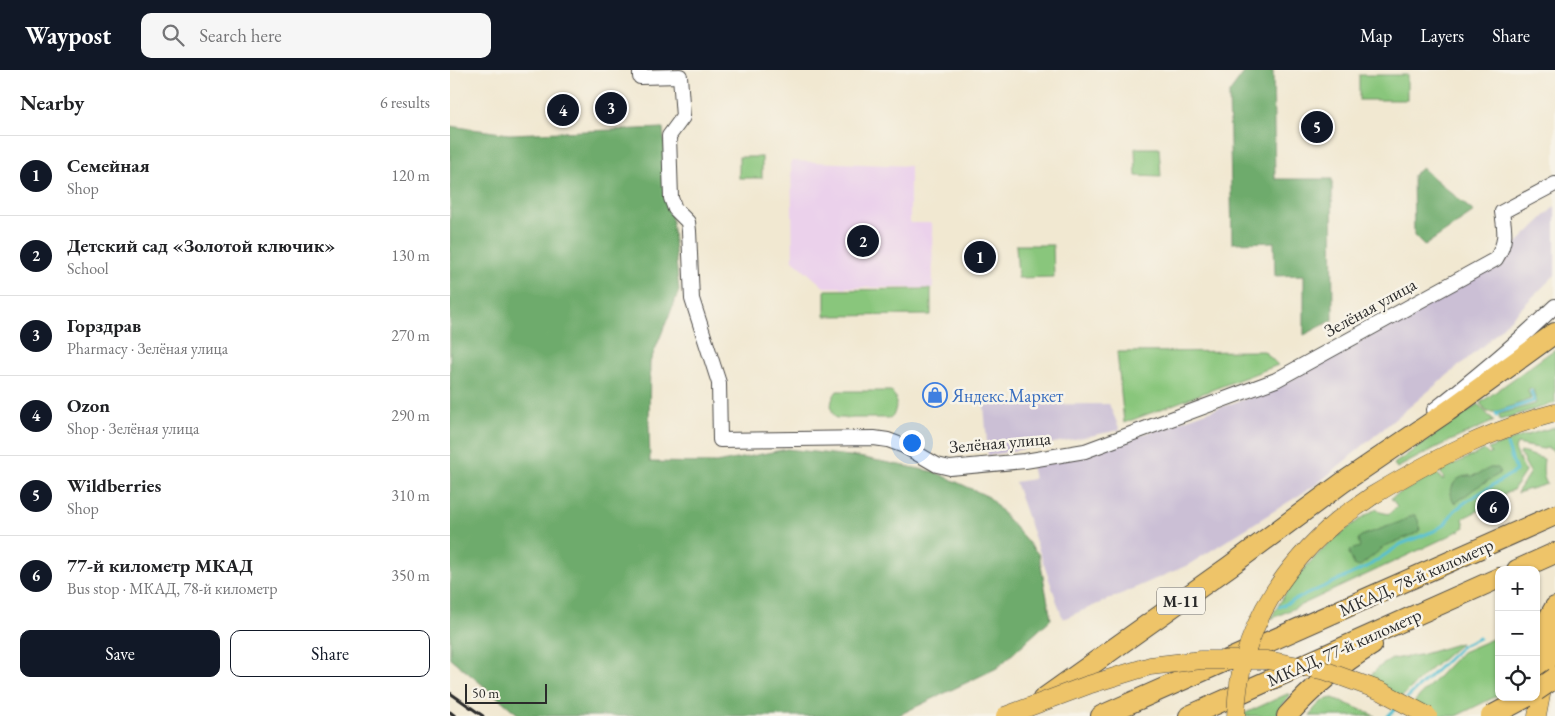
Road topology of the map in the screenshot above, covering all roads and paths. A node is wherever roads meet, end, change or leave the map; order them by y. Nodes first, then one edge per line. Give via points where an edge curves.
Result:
1 (640, 73) edge
2 (1555, 184) edge
3 (1555, 306) edge
4 (1555, 333) edge
5 (1555, 413) edge
6 (1342, 483) junction
7 (1555, 515) edge
8 (1555, 553) edge
9 (1526, 566) edge
10 (1495, 580) edge
11 (1438, 604) junction
12 (1555, 607) edge
13 (1555, 621) edge
14 (1305, 626) joint
15 (1540, 633) edge
16 (1555, 678) edge
17 (1540, 688) edge
18 (1516, 701) edge
19 (1519, 701) edge
20 (1005, 716) edge
21 (1016, 716) edge
22 (1101, 716) edge
23 (1189, 716) edge
24 (1236, 716) edge
25 (1287, 716) edge
26 (1428, 716) edge
27 (1491, 716) edge
28 (1508, 716) edge
29 (1537, 716) edge

1 - 2 street, Зелёная улица via 680,76 683,118 669,136 671,198 675,209 688,222 692,299 718,383 720,440 874,438 904,446 950,468 1085,451 1276,380 1496,259 1505,232 1502,212
3 - 6 street, М-11 via 1476,377
4 - 6 highway, М-11 via 1448,412
5 - 24 main road, bridge via 1493,433 1414,471 1338,520 1305,551 1284,576 1251,634 1242,664
6 - 21 highway, М-11 via 1102,658
7 - 14 highway, МКАД, 78-й километр
8 - 9 highway
10 - 11 highway, МКАД, 77-й километр
11 - 23 highway, МКАД, 77-й километр
11 - 25 highway via 1356,655 1324,679
12 - 15 highway
13 - 29 main road
14 - 22 highway, МКАД, 77-й километр
16 - 17 highway, bridge
18 - 28 highway
19 - 27 highway, bridge
20 - 26 main road, bridge via 1088,684 1150,666 1201,660 1268,660 1326,671 1381,691

